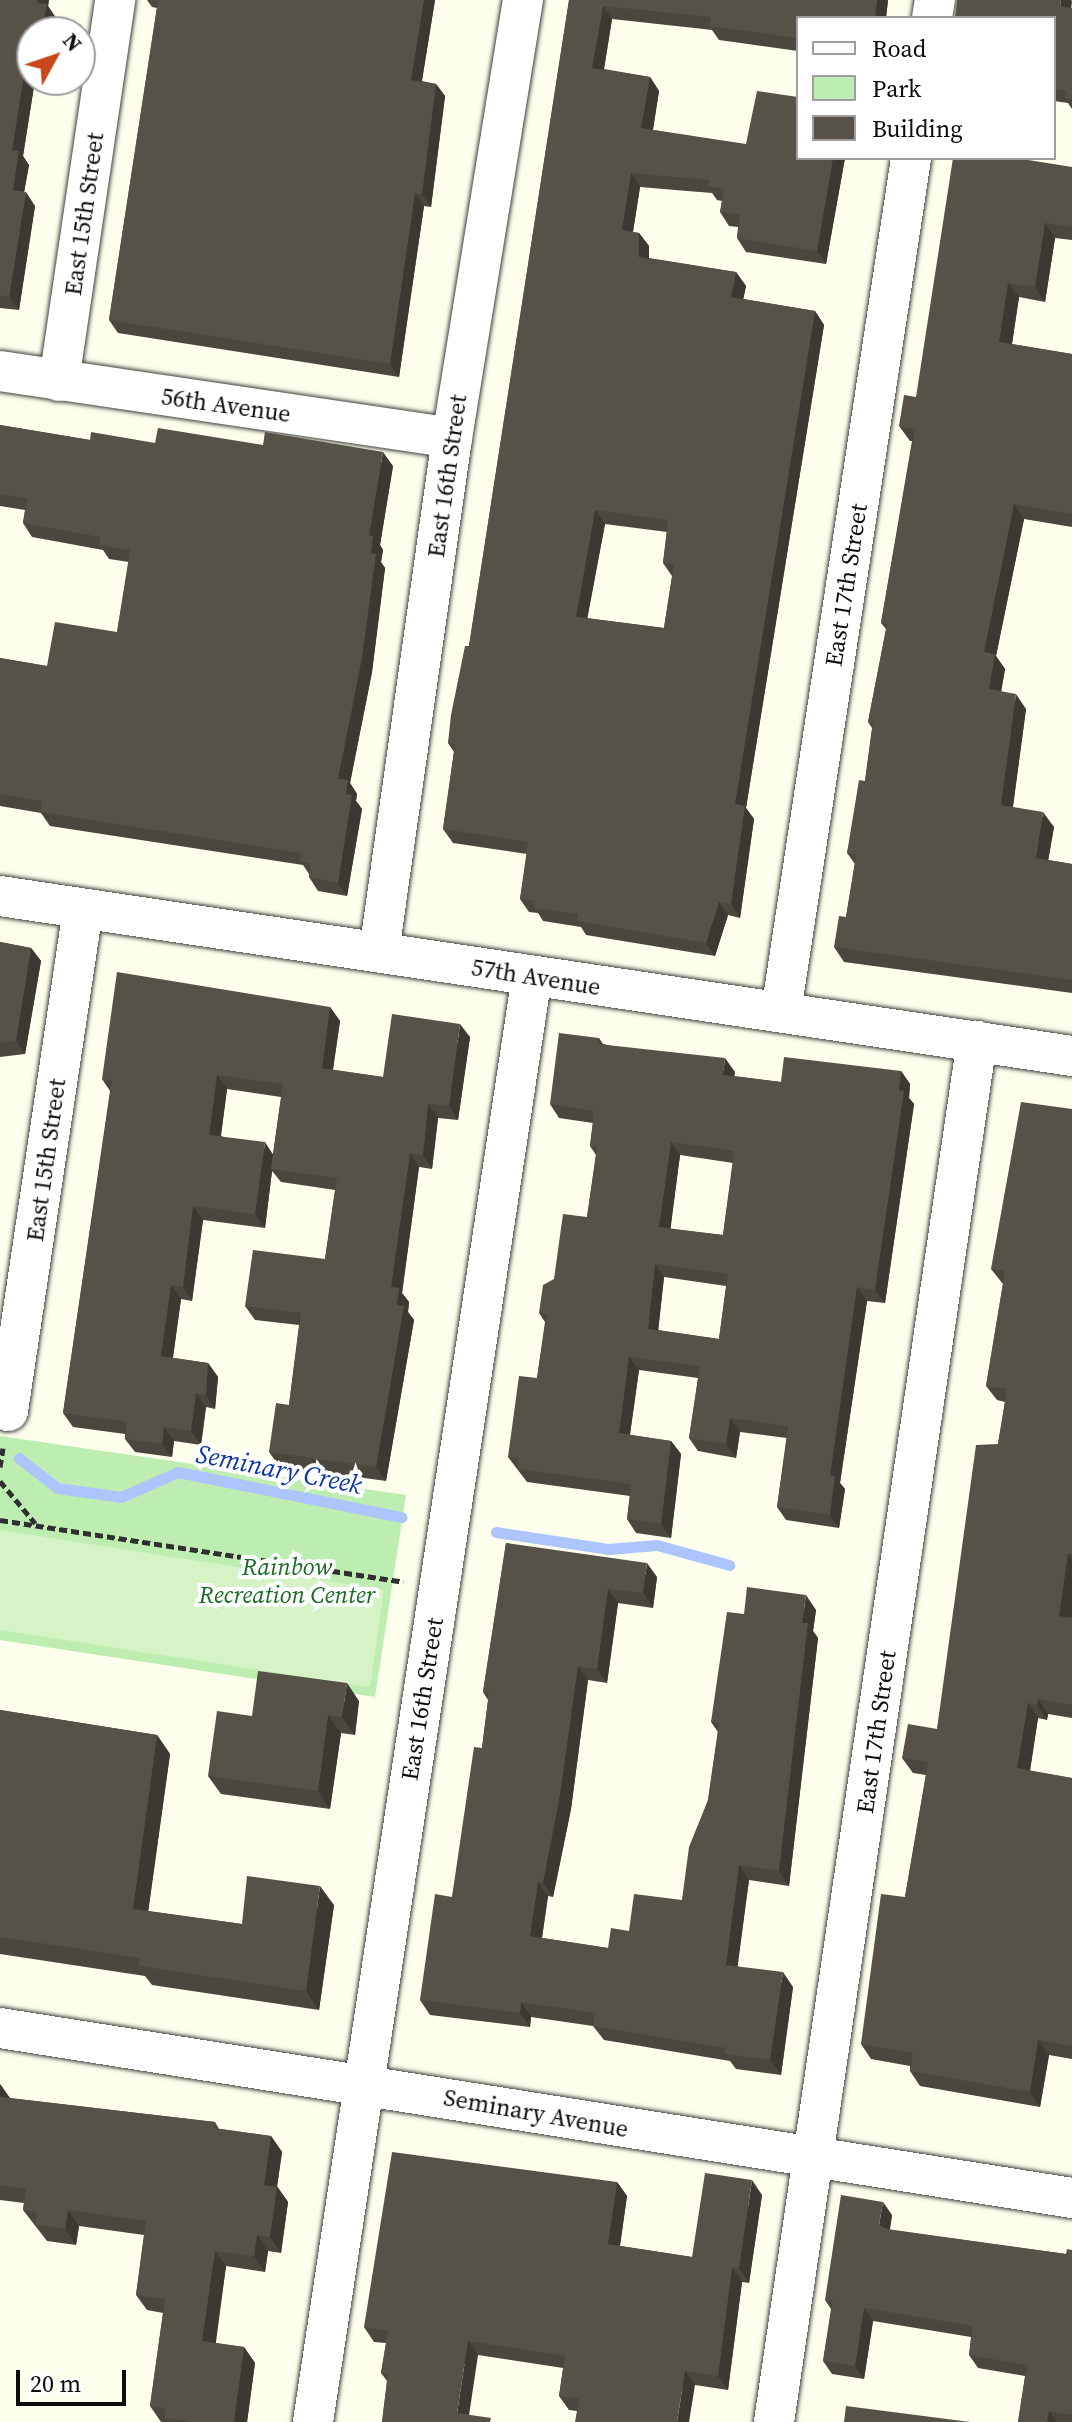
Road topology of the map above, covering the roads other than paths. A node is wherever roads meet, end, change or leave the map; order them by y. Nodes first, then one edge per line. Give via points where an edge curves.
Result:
1 (115, 0) edge
2 (523, 0) edge
3 (911, 160) edge
4 (0, 371) edge
5 (59, 381) junction
6 (452, 438) junction
7 (0, 896) edge
8 (83, 909) junction
9 (379, 952) junction
10 (532, 976) junction
11 (781, 1012) junction
12 (977, 1041) junction
13 (1072, 1056) edge
14 (8, 1411) dead end
15 (0, 2028) edge
16 (364, 2083) junction
17 (813, 2160) junction
18 (1072, 2198) edge
19 (313, 2422) edge
20 (774, 2422) edge

1 - 5 street, East 15th Street
2 - 6 street, East 16th Street
3 - 11 street, East 17th Street
4 - 5 street, 56th Avenue
5 - 6 street, 56th Avenue
6 - 9 street, East 16th Street
7 - 8 street, 57th Avenue
8 - 9 street, 57th Avenue
8 - 14 street, East 15th Street
9 - 10 street, 57th Avenue
10 - 11 street, 57th Avenue
10 - 16 street, East 16th Street
11 - 12 street, 57th Avenue
12 - 13 street, 57th Avenue
12 - 17 street, East 17th Street
15 - 16 street, Seminary Avenue
16 - 17 street, Seminary Avenue
16 - 19 street, East 16th Street
17 - 18 street, Seminary Avenue
17 - 20 street, East 17th Street

